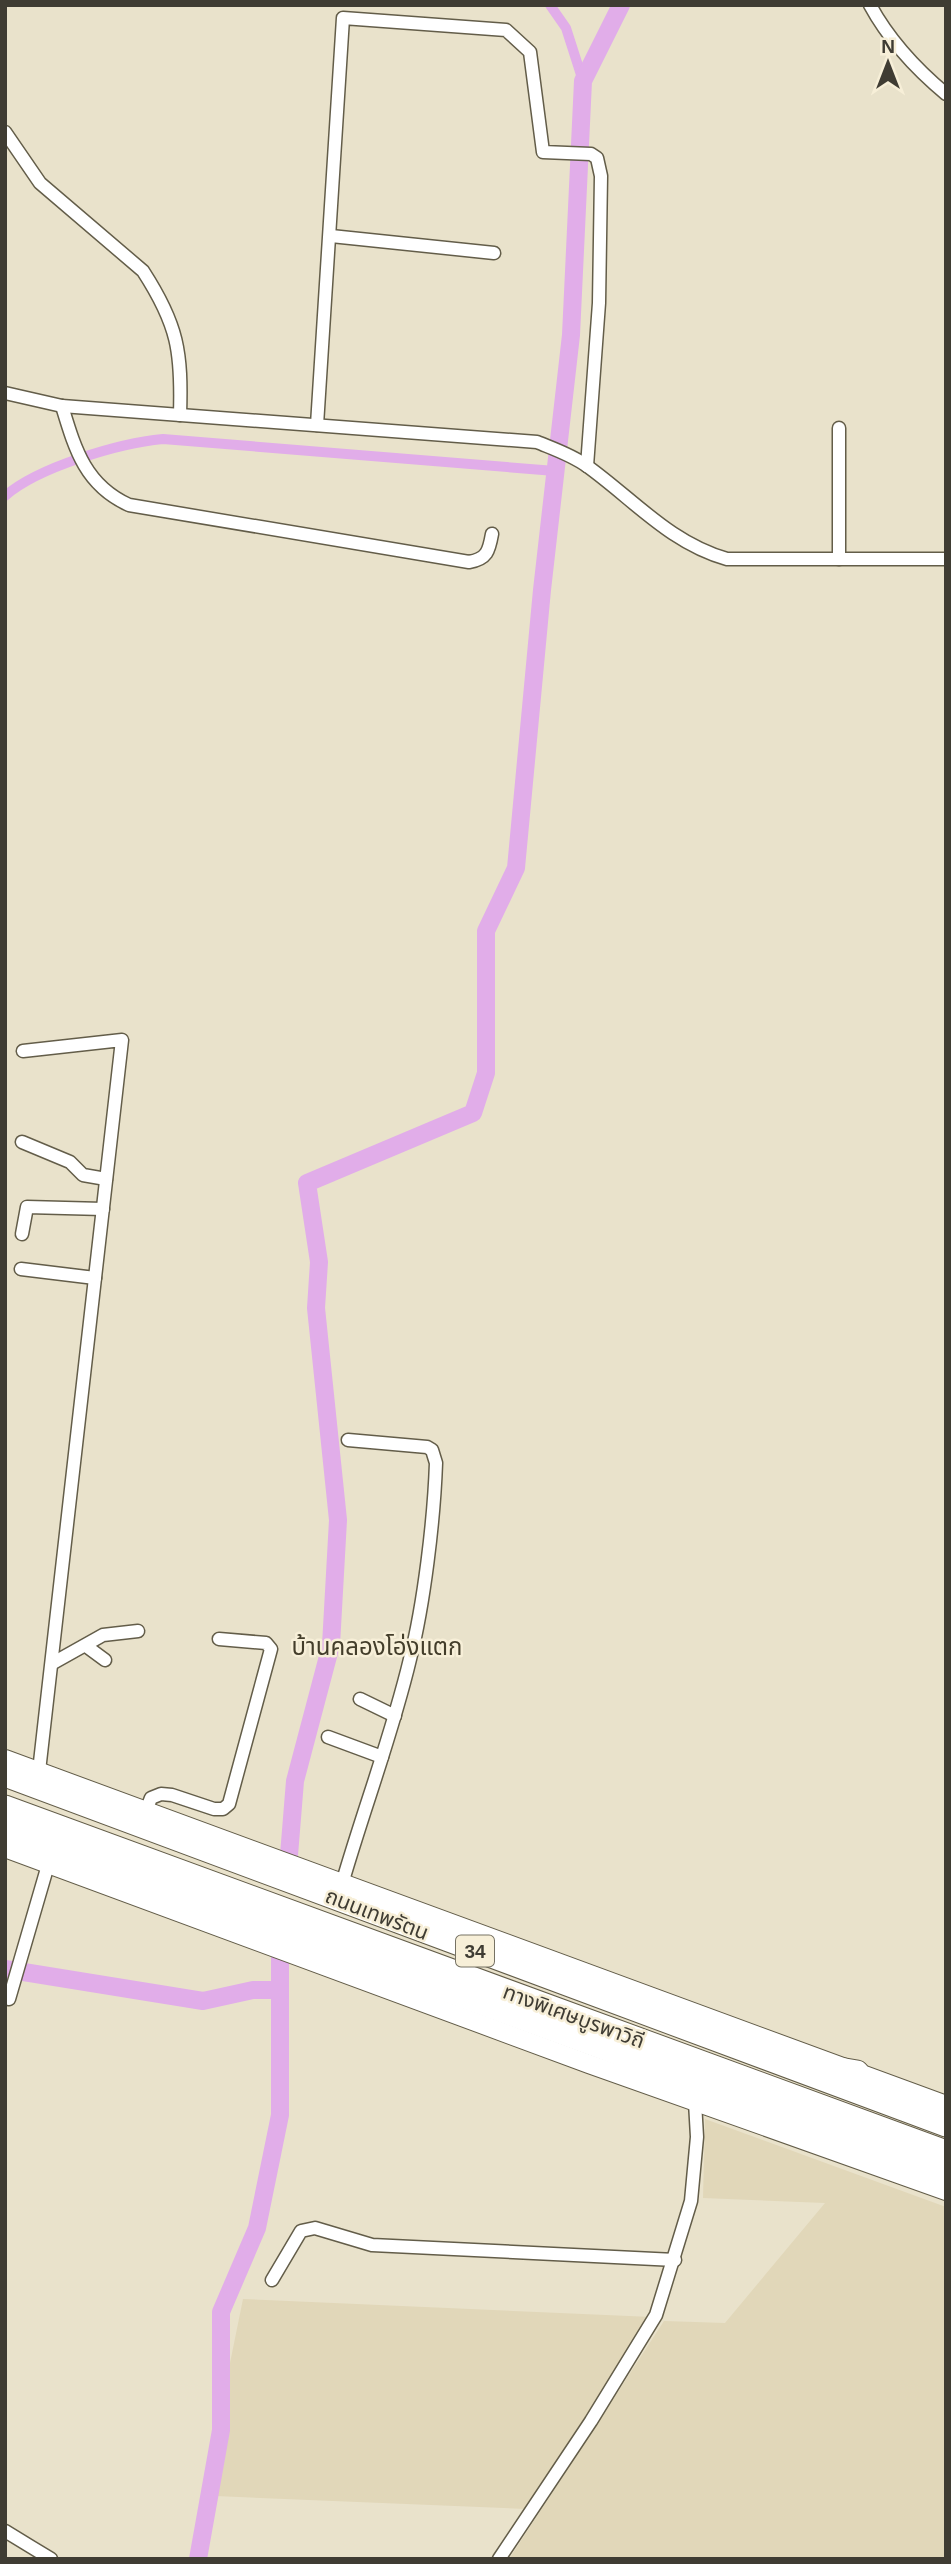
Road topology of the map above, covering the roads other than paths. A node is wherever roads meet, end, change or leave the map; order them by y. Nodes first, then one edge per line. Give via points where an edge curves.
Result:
1 (870, 5) edge
2 (946, 94) edge
3 (5, 132) edge
4 (331, 236) junction
5 (494, 253) dead end
6 (5, 393) edge
7 (62, 406) junction
8 (180, 415) junction
9 (317, 425) junction
10 (839, 428) dead end
11 (587, 466) junction
12 (492, 534) dead end
13 (839, 559) junction
14 (946, 559) edge
15 (23, 1051) dead end
16 (22, 1142) dead end
17 (106, 1179) junction
18 (103, 1209) junction
19 (22, 1234) dead end
20 (21, 1269) dead end
21 (95, 1278) junction
22 (348, 1440) dead end
23 (138, 1631) dead end
24 (219, 1639) dead end
25 (86, 1646) junction
26 (105, 1660) dead end
27 (53, 1663) junction
28 (360, 1699) dead end
29 (394, 1717) junction
30 (328, 1737) dead end
31 (383, 1757) junction
32 (5, 1759) edge
33 (39, 1771) junction
34 (5, 1775) edge
35 (5, 1788) edge
36 (5, 1807) edge
37 (146, 1811) junction
38 (5, 1828) edge
39 (5, 1848) edge
40 (48, 1864) junction
41 (342, 1884) junction
42 (9, 1999) dead end
43 (746, 2053) junction
44 (857, 2072) junction
45 (695, 2102) junction
46 (946, 2105) edge
47 (790, 2116) junction
48 (946, 2125) edge
49 (946, 2132) edge
50 (946, 2152) edge
51 (896, 2173) junction
52 (946, 2174) edge
53 (946, 2191) edge
54 (675, 2259) junction
55 (272, 2280) dead end
56 (5, 2531) edge
57 (51, 2559) edge
58 (499, 2559) edge

1 - 2 street via 892,40
3 - 8 street via 40,183 143,271 155,290 180,354
4 - 5 street
4 - 9 street
4 - 11 street via 343,18 506,30 530,52 544,152 591,154 597,158 601,176 599,303
6 - 7 street
7 - 8 street
7 - 12 street via 81,465 111,497 129,505 469,562 488,553
8 - 9 street
9 - 11 street via 537,442
10 - 13 street
11 - 13 street via 680,540 702,552 727,559
13 - 14 street
15 - 17 street via 122,1040
16 - 17 street via 70,1162 83,1175
17 - 18 street
18 - 19 street via 27,1207
18 - 21 street
20 - 21 street
21 - 27 street
22 - 29 street via 427,1447 434,1455 421,1596 411,1657
23 - 25 street via 111,1633
24 - 37 street via 266,1643 271,1649 229,1804 223,1809 207,1808 161,1794 151,1798
25 - 26 street
25 - 27 street
27 - 33 street
28 - 29 street
29 - 31 street
30 - 31 street
31 - 41 street
32 - 33 main road, ถนนเทพรัตน / 34
33 - 37 main road, ถนนเทพรัตน / 34
34 - 43 highway, ถนนเทพรัตน / 34
35 - 49 highway, ทางพิเศษบูรพาวิถี
36 - 50 highway, ทางพิเศษบูรพาวิถี
37 - 41 main road, ถนนเทพรัตน / 34
38 - 47 highway, 34
39 - 40 main road
40 - 42 street
40 - 45 main road
41 - 44 main road, ถนนเทพรัตน / 34
43 - 44 highway
43 - 48 highway, ถนนเทพรัตน / 34
44 - 46 main road, ถนนเทพรัตน / 34
45 - 51 main road
45 - 54 street via 695,2171
47 - 51 highway
47 - 52 highway, 34
51 - 53 main road
54 - 55 street via 372,2245 306,2228
54 - 58 street via 650,2327
56 - 57 street

